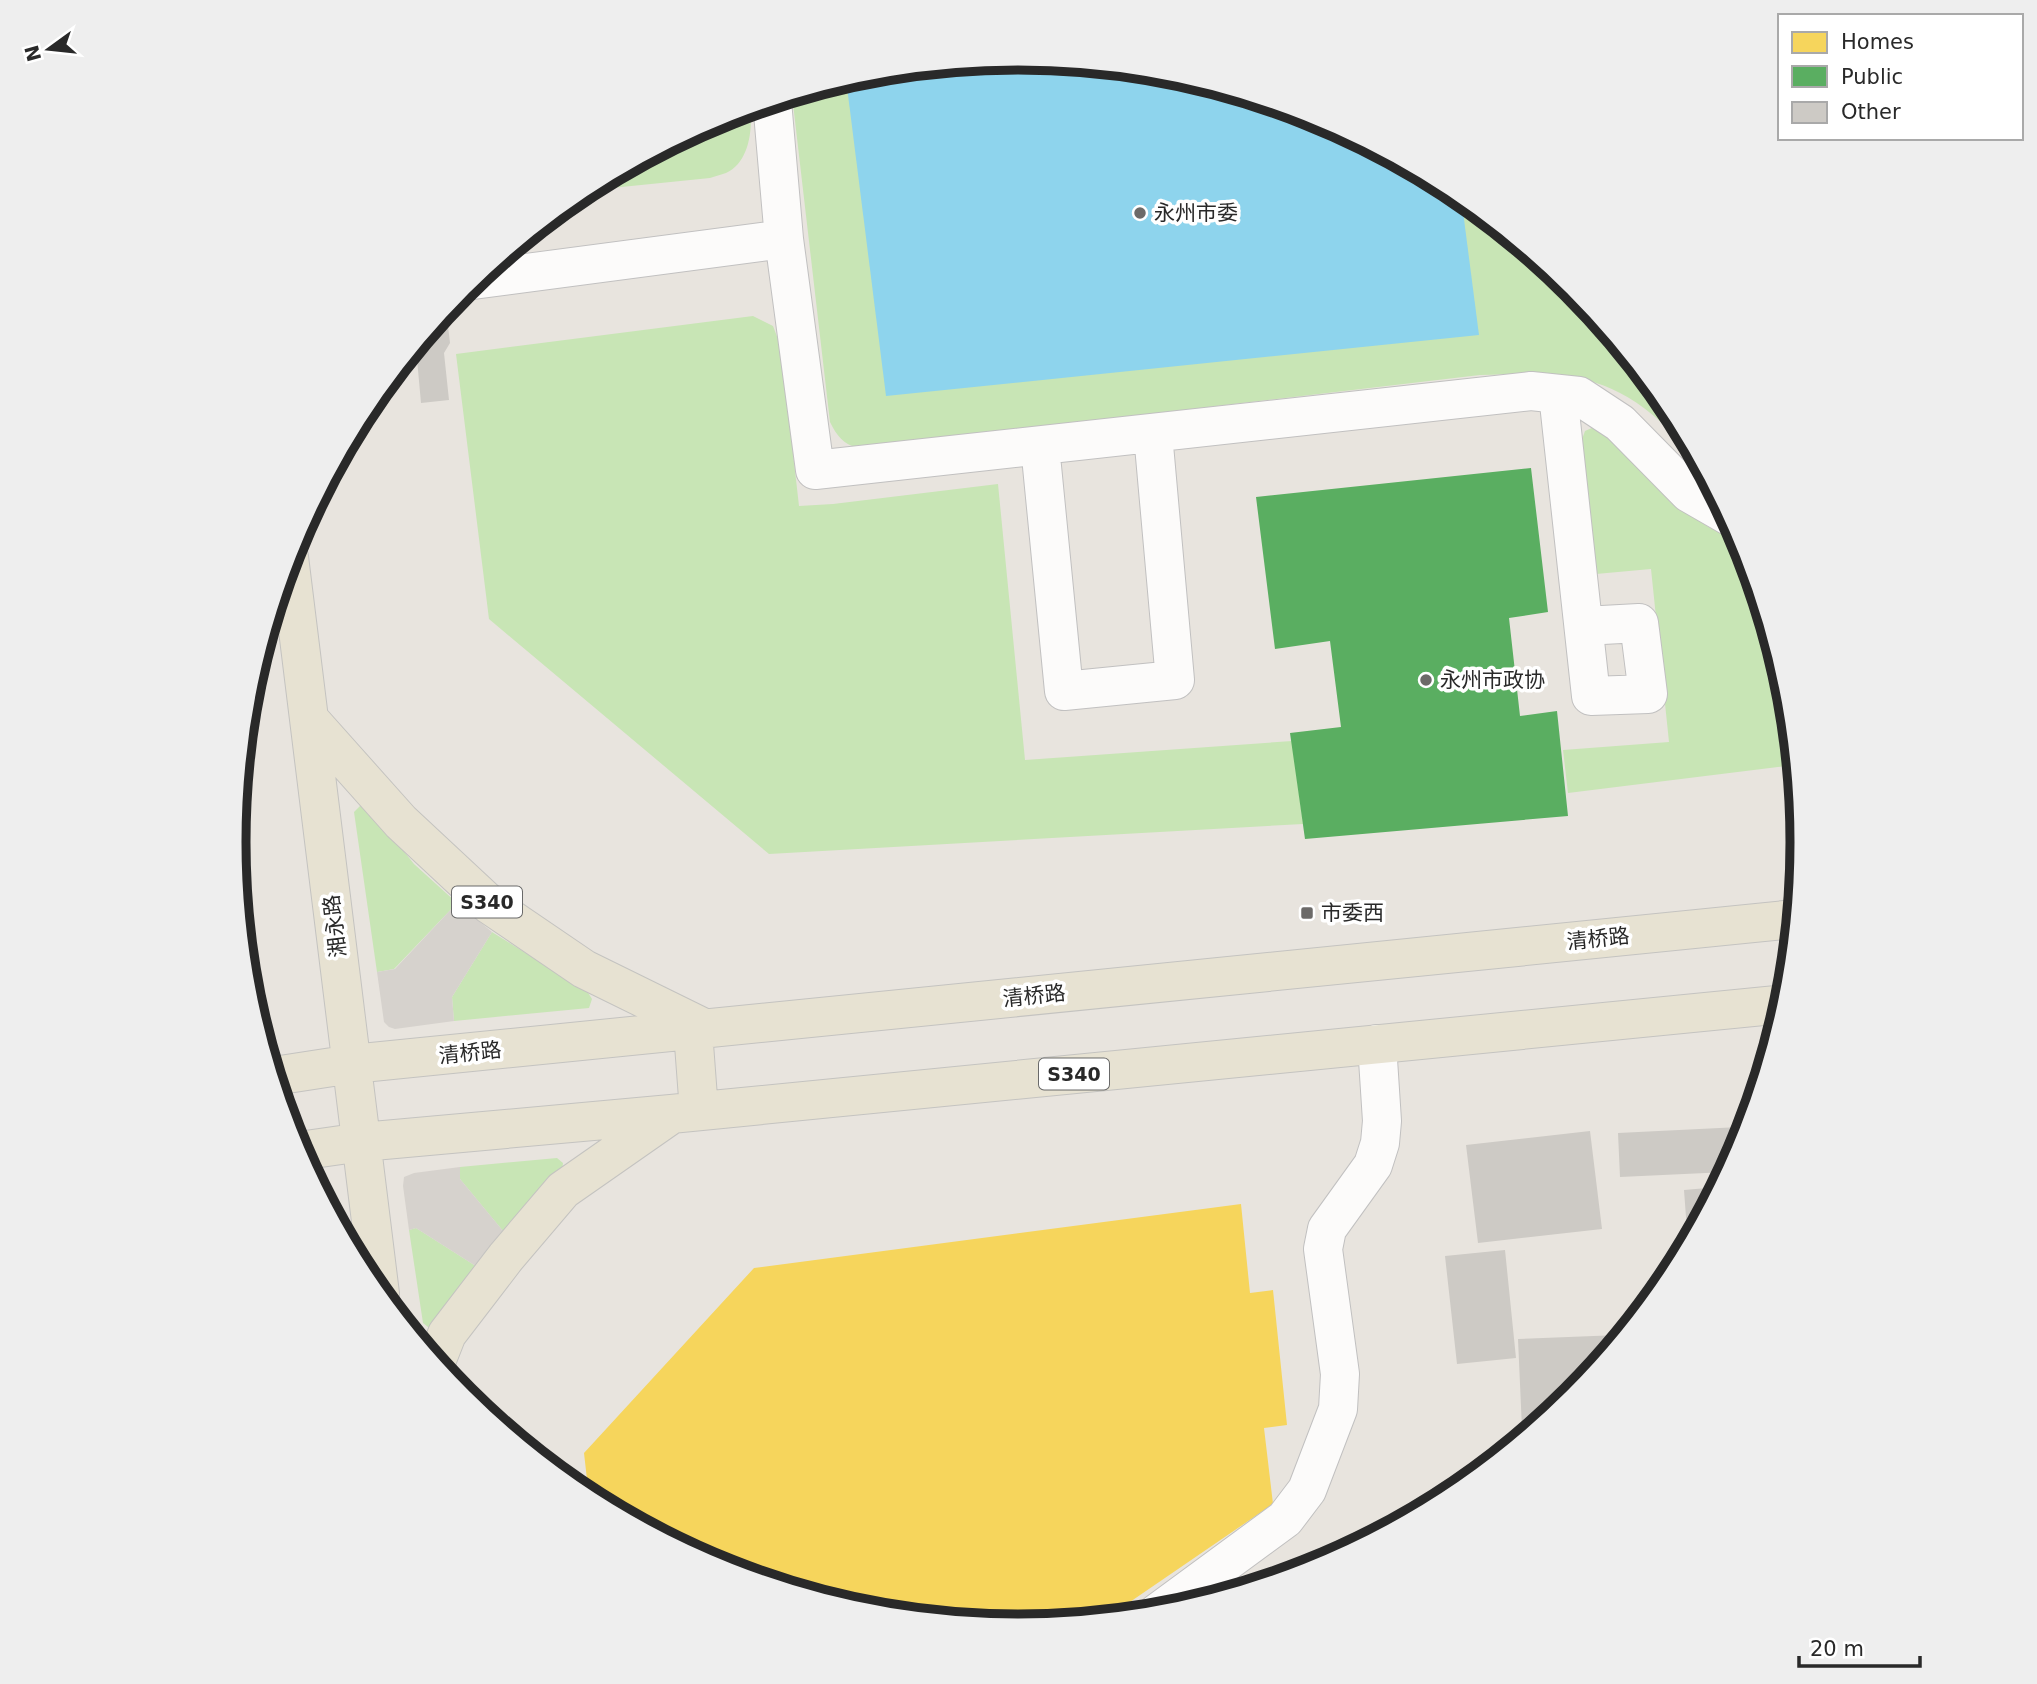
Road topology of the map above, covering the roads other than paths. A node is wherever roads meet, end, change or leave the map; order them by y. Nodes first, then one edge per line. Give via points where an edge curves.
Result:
1 (773, 110) edge
2 (785, 239) junction
3 (493, 277) edge
4 (1558, 394) junction
5 (1153, 434) junction
6 (1040, 446) junction
7 (1714, 507) edge
8 (292, 581) edge
9 (1584, 626) dead end
10 (310, 720) junction
11 (1786, 920) edge
12 (1773, 1005) edge
13 (700, 1030) junction
14 (1377, 1044) junction
15 (352, 1064) junction
16 (283, 1075) edge
17 (685, 1113) junction
18 (362, 1142) junction
19 (311, 1150) edge
20 (377, 1271) edge
21 (440, 1353) edge
22 (1179, 1597) edge

1 - 2 lane
2 - 3 lane
2 - 6 lane via 815,470
4 - 5 lane via 1531,391
4 - 7 lane via 1579,396 1620,423 1689,493
4 - 9 lane
5 - 6 lane
5 - 6 lane via 1175,680 1064,691
8 - 10 main road, 湘永路
10 - 13 main road, S340 via 401,822 490,905 584,970
10 - 15 main road, 湘永路
11 - 13 main road, 清桥路
12 - 14 main road, S340
13 - 15 main road, 清桥路
13 - 17 main road
14 - 17 main road, S340
14 - 22 lane via 1380,1143 1373,1165 1326,1229 1323,1249 1340,1374 1338,1409 1307,1490 1285,1519
15 - 16 main road, 清桥路
15 - 18 main road, 湘永路
17 - 18 main road, S340
17 - 21 main road via 563,1190 447,1334
18 - 19 main road, S340
18 - 20 main road, 湘永路

